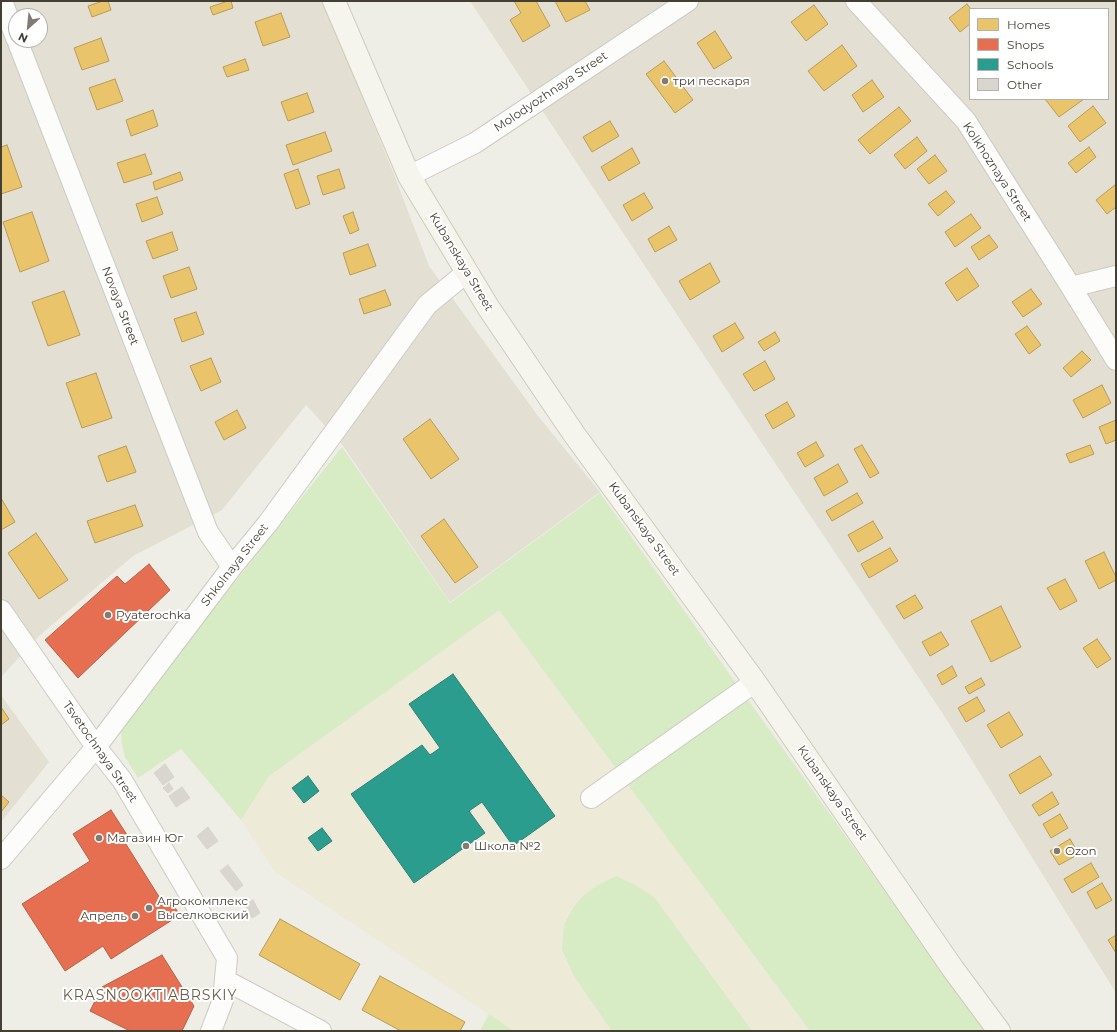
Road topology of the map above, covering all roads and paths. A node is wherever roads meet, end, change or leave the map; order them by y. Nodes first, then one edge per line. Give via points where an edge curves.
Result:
1 (2, 1) edge
2 (334, 1) edge
3 (688, 1) edge
4 (856, 1) edge
5 (8, 17) edge
6 (20, 48) edge
7 (410, 176) junction
8 (467, 272) junction
9 (1116, 276) edge
10 (1071, 287) junction
11 (1116, 360) edge
12 (232, 567) junction
13 (1, 610) edge
14 (755, 682) junction
15 (96, 747) junction
16 (591, 798) dead end
17 (1, 859) edge
18 (225, 980) junction
19 (211, 1031) edge
20 (321, 1031) edge
21 (999, 1031) edge

1 - 5 street, Novaya Street
2 - 7 main road, Kubanskaya Street
3 - 7 street, Molodyozhnaya Street via 475,143
4 - 10 street, Kolkhoznaya Street via 966,121
6 - 12 street, Novaya Street via 208,532
7 - 8 main road, Kubanskaya Street
8 - 12 street, Shkolnaya Street via 427,305 268,523
8 - 14 main road, Kubanskaya Street via 574,434
9 - 10 street
10 - 11 street, Kolkhoznaya Street
12 - 15 street, Shkolnaya Street
13 - 15 street, Tsvetochnaya Street
14 - 16 street
14 - 21 main road, Kubanskaya Street
15 - 17 street, Shkolnaya Street
15 - 18 street, Tsvetochnaya Street via 122,780 227,958
18 - 19 street, Tsvetochnaya Street via 223,1000
18 - 20 street

